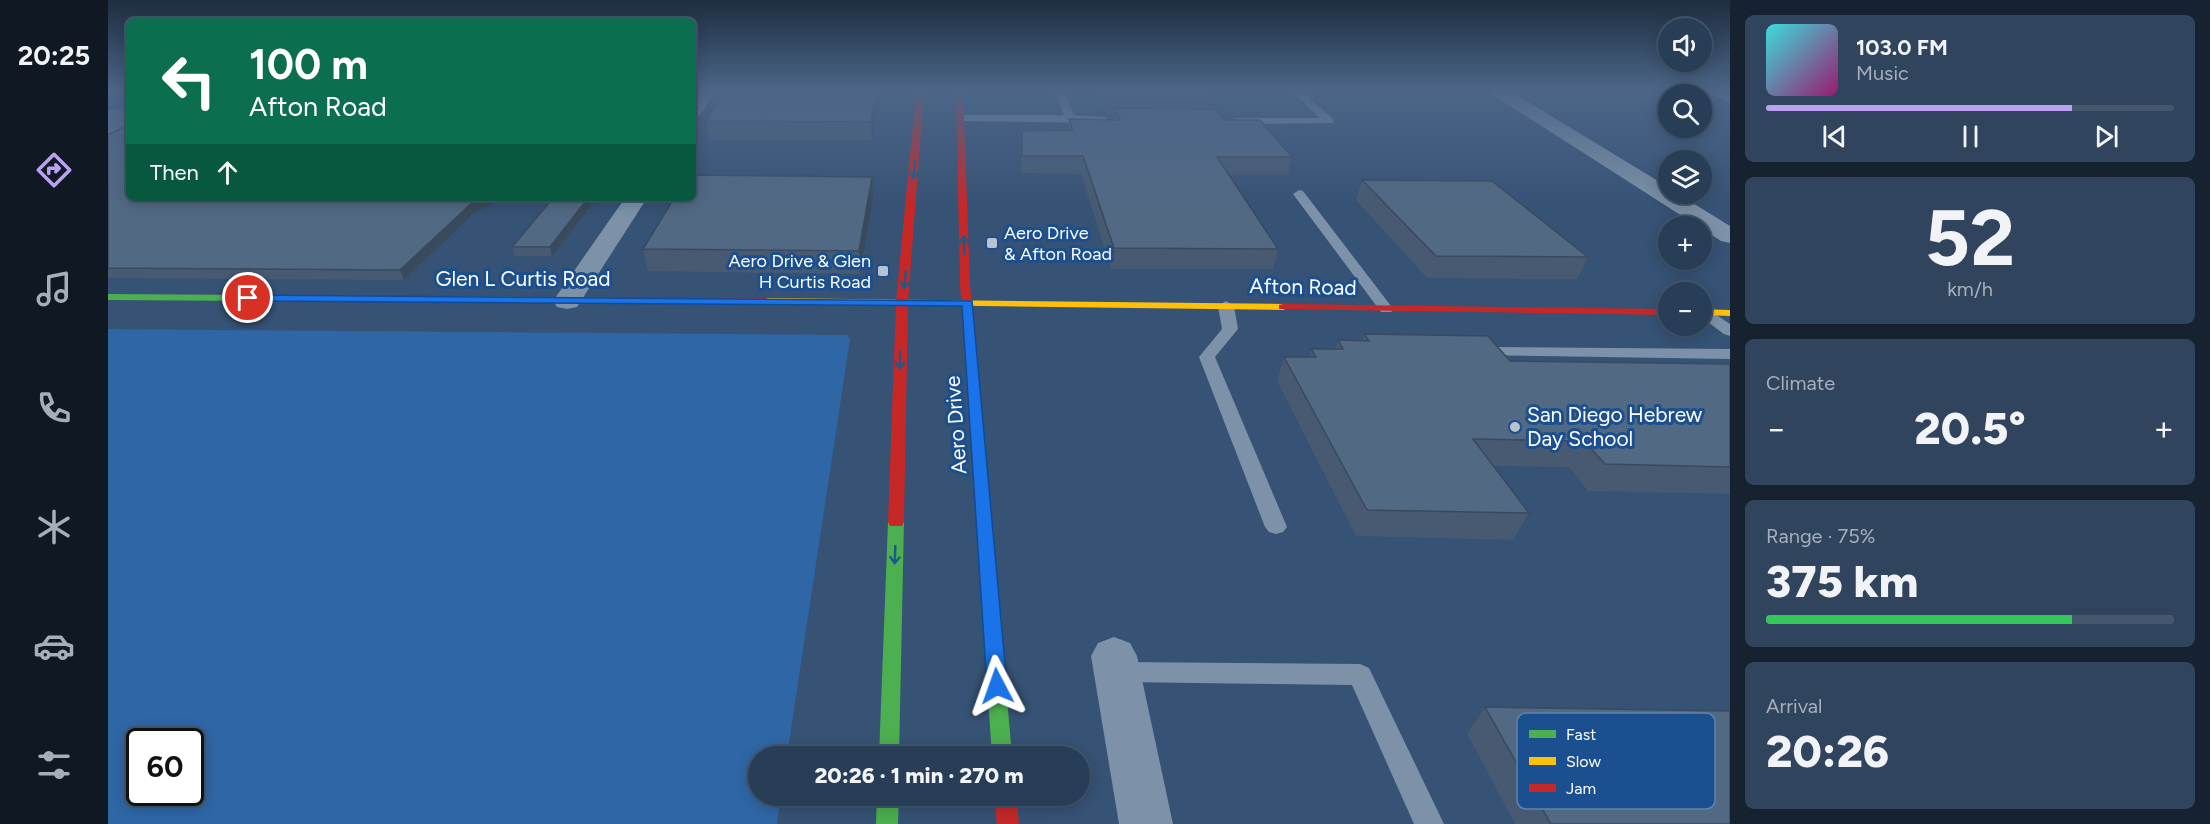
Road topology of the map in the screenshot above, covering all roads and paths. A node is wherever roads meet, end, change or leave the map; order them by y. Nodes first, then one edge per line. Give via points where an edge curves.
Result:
1 (917, 129) edge
2 (960, 129) edge
3 (1560, 129) edge
4 (1299, 194) dead end
5 (634, 201) edge
6 (1730, 236) edge
7 (108, 297) edge
8 (567, 301) junction
9 (902, 302) junction
10 (937, 302) joint
11 (968, 303) junction
12 (1226, 306) junction
13 (1386, 309) junction
14 (1658, 312) edge
15 (1712, 313) edge
16 (1730, 313) edge
17 (1712, 319) edge
18 (1730, 331) edge
19 (1485, 352) edge
20 (1730, 354) edge
21 (1276, 527) dead end
22 (1116, 664) joint
23 (889, 746) edge
24 (1001, 746) edge
25 (888, 806) edge
26 (1006, 806) edge
27 (887, 824) edge
28 (1008, 824) edge
29 (1146, 824) edge
30 (1429, 824) edge

1 -> 9 main road
11 -> 2 main road, Aero Drive
3 - 6 street
4 - 13 lane
5 - 8 street
7 - 8 main road, Glen L Curtis Road
8 - 9 main road, Glen L Curtis Road
9 - 10 main road, Glen L Curtis Road
9 -> 23 main road
10 - 11 main road, Afton Road
11 - 12 main road, Afton Road
11 - 24 main road, Aero Drive
12 - 13 main road, Afton Road
12 - 21 lane via 1230,329 1207,357
13 - 14 main road, Afton Road
15 - 16 main road
17 - 18 lane
19 - 20 lane
22 - 29 street
22 - 30 lane via 1360,675
25 - 27 main road
26 - 28 main road

